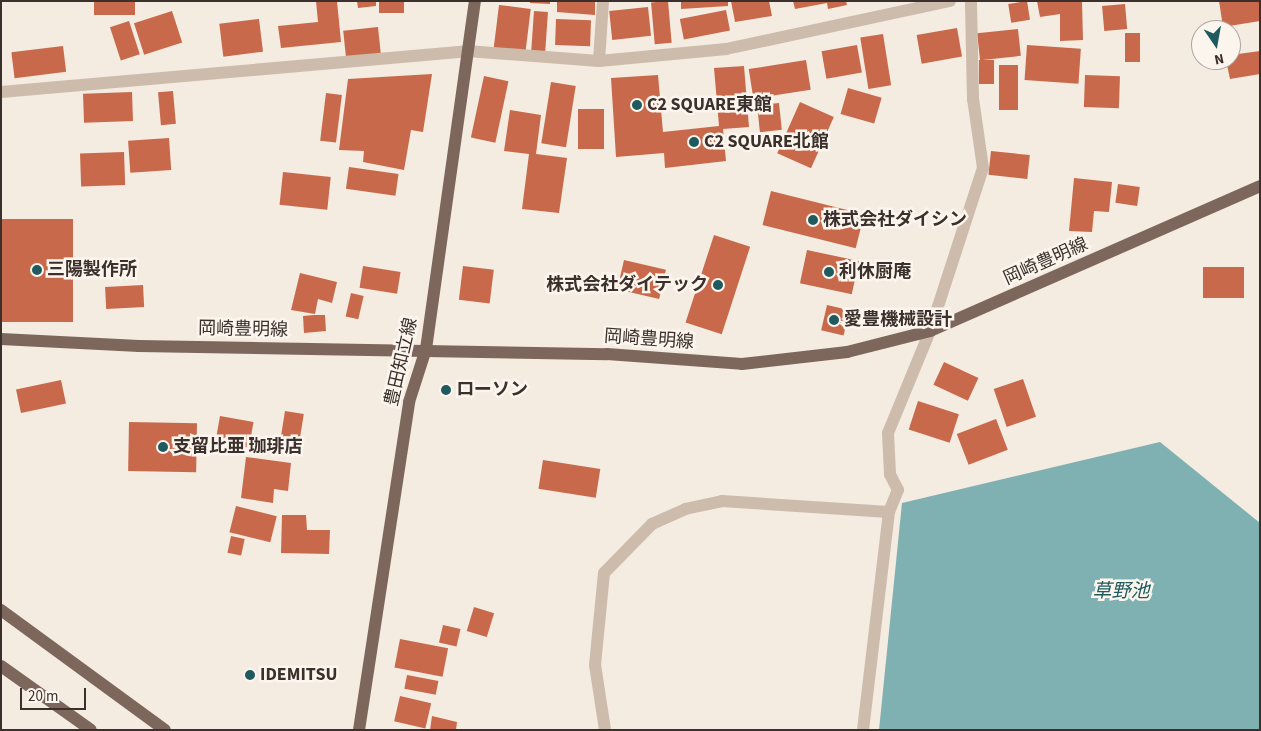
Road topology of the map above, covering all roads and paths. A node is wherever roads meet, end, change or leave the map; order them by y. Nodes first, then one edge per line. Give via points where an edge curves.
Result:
1 (475, 1) edge
2 (603, 1) edge
3 (950, 1) edge
4 (971, 1) edge
5 (467, 51) junction
6 (599, 61) junction
7 (1, 92) edge
8 (1260, 186) edge
9 (930, 331) junction
10 (1, 339) edge
11 (426, 350) junction
12 (889, 512) junction
13 (1, 610) edge
14 (1, 666) edge
15 (91, 730) edge
16 (165, 730) edge
17 (359, 730) edge
18 (605, 730) edge
19 (863, 730) edge

1 - 5 main road, 豊田知立線
2 - 6 street
3 - 6 street via 726,49
4 - 9 street via 973,99 983,168
5 - 6 street
5 - 7 street
5 - 11 main road, 豊田知立線
8 - 9 main road, 岡崎豊明線
9 - 11 main road, 岡崎豊明線 via 847,352 742,364
9 - 12 street via 888,433 890,474 898,490
10 - 11 main road, 岡崎豊明線 via 139,346
11 - 17 main road, 豊田知立線 via 409,402
12 - 18 street via 722,501 685,508 652,524 604,572 595,665
12 - 19 street
13 - 16 main road
14 - 15 main road

